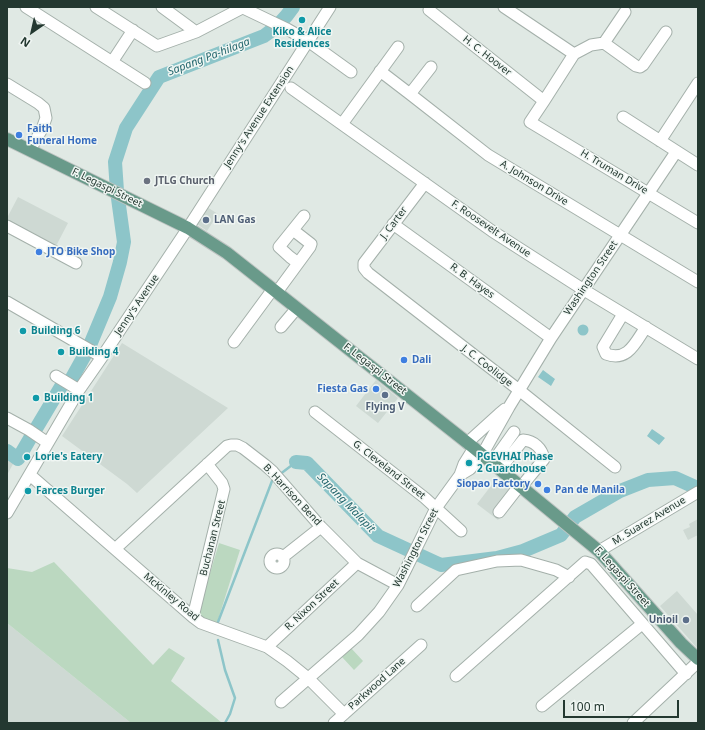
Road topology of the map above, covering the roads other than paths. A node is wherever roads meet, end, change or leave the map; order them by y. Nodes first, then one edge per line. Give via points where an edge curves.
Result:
1 (26, 7) edge
2 (96, 7) edge
3 (162, 7) edge
4 (330, 7) edge
5 (504, 7) edge
6 (242, 8) edge
7 (429, 10) dead end
8 (625, 12) dead end
9 (133, 30) junction
10 (196, 32) junction
11 (666, 32) dead end
12 (308, 41) junction
13 (604, 43) junction
14 (398, 47) dead end
15 (574, 54) junction
16 (112, 62) junction
17 (430, 67) dead end
18 (380, 71) junction
19 (351, 72) dead end
20 (698, 83) edge
21 (7, 84) edge
22 (145, 84) dead end
23 (291, 88) dead end
24 (410, 94) junction
25 (544, 101) junction
26 (623, 117) dead end
27 (342, 124) junction
28 (7, 139) edge
29 (660, 141) junction
30 (30, 150) junction
31 (676, 152) junction
32 (698, 165) edge
33 (425, 183) junction
34 (648, 193) junction
35 (304, 216) dead end
36 (698, 223) edge
37 (394, 224) junction
38 (7, 226) edge
39 (188, 228) junction
40 (293, 230) junction
41 (620, 235) junction
42 (76, 263) dead end
43 (298, 263) junction
44 (364, 263) joint
45 (698, 282) edge
46 (275, 290) junction
47 (584, 290) junction
48 (7, 302) edge
49 (297, 308) junction
50 (623, 314) junction
51 (281, 327) dead end
52 (646, 327) junction
53 (551, 338) junction
54 (234, 342) dead end
55 (102, 357) junction
56 (698, 359) edge
57 (56, 376) dead end
58 (79, 390) junction
59 (519, 390) junction
60 (509, 407) junction
61 (315, 412) dead end
62 (7, 418) edge
63 (482, 430) junction
64 (514, 432) dead end
65 (492, 437) junction
66 (48, 443) junction
67 (475, 449) junction
68 (207, 464) junction
69 (496, 466) junction
70 (614, 466) dead end
71 (30, 474) junction
72 (521, 486) junction
73 (698, 492) edge
74 (436, 508) junction
75 (7, 511) edge
76 (499, 512) dead end
77 (321, 527) junction
78 (461, 531) dead end
79 (115, 549) junction
80 (599, 551) junction
81 (283, 557) dead end
82 (357, 563) junction
83 (569, 576) junction
84 (398, 585) junction
85 (417, 606) dead end
86 (194, 617) junction
87 (642, 624) junction
88 (421, 646) dead end
89 (267, 647) junction
90 (698, 661) edge
91 (686, 674) junction
92 (456, 676) dead end
93 (308, 678) junction
94 (281, 702) dead end
95 (542, 706) dead end
96 (344, 714) junction
97 (334, 723) edge
98 (634, 723) edge

1 - 16 street
2 - 9 street
3 - 10 street
4 - 12 street, Jenny's Avenue Extension
5 - 15 street
6 - 10 street
6 - 12 street
7 - 25 street, H. C. Hoover
8 - 13 street
9 - 10 street via 157,46
9 - 16 street
11 - 13 street via 640,67
12 - 19 street
12 - 39 street, Jenny's Avenue Extension
13 - 15 street via 591,45
14 - 18 street
15 - 25 street
16 - 22 street
17 - 24 street
18 - 24 street, A. Johnson Drive
18 - 27 street
20 - 29 street
21 - 30 street via 44,108 46,118
23 - 27 street, F. Roosevelt Avenue
24 - 41 street, A. Johnson Drive via 488,155
25 - 34 street, H. Truman Drive via 530,122
26 - 29 street
27 - 33 street, F. Roosevelt Avenue
28 - 30 main road, F. Legaspi Street
29 - 31 street
30 - 39 main road, F. Legaspi Street
31 - 32 street
31 - 34 street, Washington Street
33 - 37 street, J. Carter
33 - 47 street, F. Roosevelt Avenue via 492,231
34 - 36 street, H. Truman Drive
34 - 41 street, Washington Street
35 - 40 street
37 - 44 street, J. Carter
37 - 53 street, R. B. Hayes
38 - 42 street
39 - 46 main road, F. Legaspi Street via 227,252
39 - 55 street, Jenny's Avenue
40 - 43 street via 311,244
40 - 43 street via 279,247
41 - 45 street, A. Johnson Drive
41 - 47 street, Washington Street
43 - 46 street
44 - 59 street, J. C. Coolidge via 368,273
46 - 49 main road, F. Legaspi Street
46 - 54 street
47 - 50 street, F. Roosevelt Avenue
47 - 53 street, Washington Street
48 - 55 street
49 - 51 street
49 - 67 main road, F. Legaspi Street
50 - 52 street, F. Roosevelt Avenue
50 - 52 street via 603,347 606,354 614,357 625,354 634,346
52 - 56 street, F. Roosevelt Avenue
53 - 59 street, Washington Street
55 - 58 street, Jenny's Avenue
57 - 58 street
58 - 66 street, Jenny's Avenue
59 - 60 street, Washington Street
59 - 70 street, J. C. Coolidge
60 - 63 street, Washington Street
60 - 65 street, Washington Street
61 - 74 street, G. Cleveland Street
62 - 66 street
63 - 65 street via 489,431
63 - 67 street, Washington Street
64 - 69 street
65 - 67 street, Washington Street
66 - 71 street, Jenny's Avenue
67 - 69 main road, F. Legaspi Street
67 - 74 street, Washington Street via 470,469 460,475
68 - 77 street, B. Harrison Bend via 227,446 237,445 243,448 273,472
68 - 79 street, B. Harrison Bend
68 - 86 street, Buchanan Street via 224,489
69 - 72 main road, F. Legaspi Street
69 - 72 street via 523,440 537,445 544,459
71 - 75 street, Jenny's Avenue
71 - 79 street, McKinley Road
72 - 76 street
72 - 80 main road, F. Legaspi Street
73 - 80 street, M. Suarez Avenue
74 - 78 street, G. Cleveland Street
74 - 84 street, Washington Street
77 - 81 street
77 - 82 street, B. Harrison Bend
79 - 86 street, McKinley Road
80 - 90 main road, F. Legaspi Street
82 - 84 street, B. Harrison Bend
82 - 89 street, R. Nixon Street
83 - 85 street via 521,560 497,561 456,570
83 - 87 street via 585,562 591,564
83 - 92 street
84 - 93 street, Washington Street via 379,612 358,635
86 - 89 street, McKinley Road via 201,623
87 - 91 street
87 - 95 street
88 - 96 street, Parkwood Lane
89 - 93 street, McKinley Road
90 - 91 street
91 - 98 street
93 - 94 street, Washington Street
93 - 96 street, McKinley Road
96 - 97 street, Parkwood Lane

